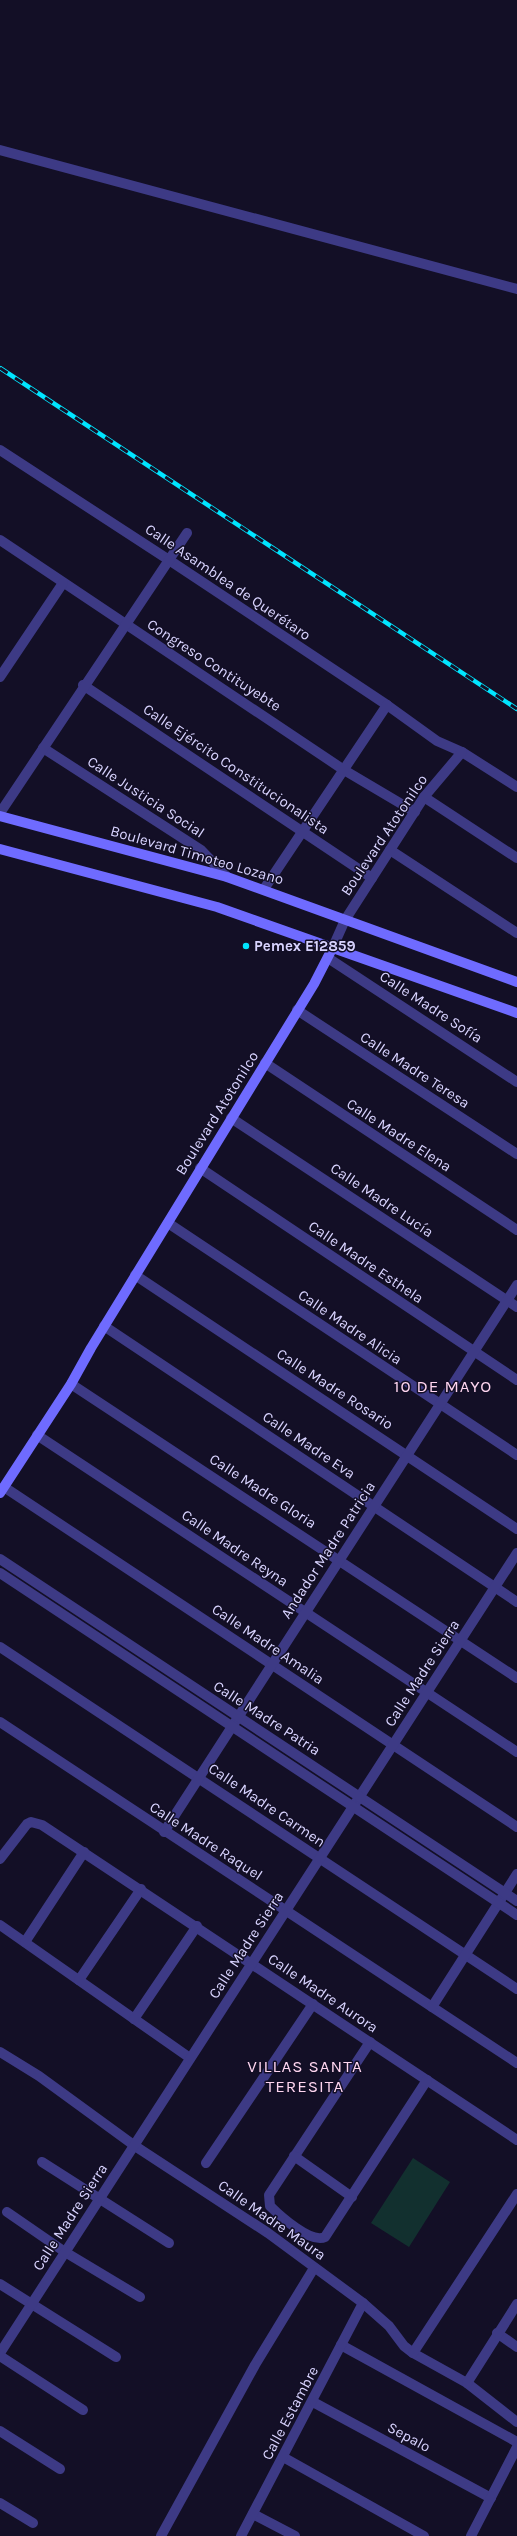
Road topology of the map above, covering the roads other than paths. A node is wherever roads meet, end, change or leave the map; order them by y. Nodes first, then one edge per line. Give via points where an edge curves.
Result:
1 (0, 150) edge
2 (517, 289) edge
3 (0, 450) edge
4 (187, 533) dead end
5 (0, 540) edge
6 (169, 560) junction
7 (63, 583) junction
8 (124, 624) junction
9 (0, 677) edge
10 (84, 685) junction
11 (387, 705) junction
12 (44, 748) junction
13 (462, 752) junction
14 (344, 770) junction
15 (517, 787) edge
16 (424, 798) junction
17 (415, 812) junction
18 (0, 815) edge
19 (303, 830) junction
20 (0, 849) edge
21 (390, 850) junction
22 (517, 858) edge
23 (227, 877) junction
24 (372, 878) junction
25 (264, 889) junction
26 (345, 920) junction
27 (517, 934) edge
28 (333, 947) junction
29 (328, 958) junction
30 (517, 982) edge
31 (297, 1010) junction
32 (517, 1013) edge
33 (265, 1063) junction
34 (517, 1082) edge
35 (231, 1118) junction
36 (517, 1154) edge
37 (200, 1168) junction
38 (168, 1223) junction
39 (517, 1230) edge
40 (135, 1275) junction
41 (517, 1285) edge
42 (507, 1300) junction
43 (517, 1307) edge
44 (104, 1326) junction
45 (474, 1352) junction
46 (517, 1380) edge
47 (71, 1384) junction
48 (440, 1406) junction
49 (37, 1435) junction
50 (406, 1454) junction
51 (517, 1455) edge
52 (2, 1490) edge
53 (374, 1507) junction
54 (517, 1529) edge
55 (517, 1553) edge
56 (0, 1559) edge
57 (341, 1560) junction
58 (0, 1574) edge
59 (495, 1588) junction
60 (517, 1602) edge
61 (306, 1613) junction
62 (461, 1640) junction
63 (0, 1647) edge
64 (271, 1664) junction
65 (517, 1678) edge
66 (427, 1693) junction
67 (240, 1717) junction
68 (0, 1722) edge
69 (233, 1727) junction
70 (393, 1745) junction
71 (517, 1752) edge
72 (199, 1777) junction
73 (360, 1796) junction
74 (353, 1806) junction
75 (517, 1827) edge
76 (164, 1832) junction
77 (84, 1852) junction
78 (0, 1859) edge
79 (319, 1859) junction
80 (517, 1874) edge
81 (141, 1889) junction
82 (505, 1893) junction
83 (517, 1901) edge
84 (498, 1903) junction
85 (286, 1911) junction
86 (517, 1915) edge
87 (0, 1924) edge
88 (197, 1926) junction
89 (25, 1942) junction
90 (465, 1955) junction
91 (252, 1963) junction
92 (79, 1980) junction
93 (517, 1989) edge
94 (313, 2004) junction
95 (432, 2006) junction
96 (134, 2019) junction
97 (370, 2042) junction
98 (0, 2052) edge
99 (190, 2058) junction
100 (517, 2064) edge
101 (427, 2080) junction
102 (517, 2140) edge
103 (135, 2146) junction
104 (294, 2156) junction
105 (42, 2162) dead end
106 (206, 2163) dead end
107 (517, 2194) edge
108 (352, 2197) junction
109 (100, 2200) junction
110 (7, 2212) dead end
111 (169, 2243) dead end
112 (65, 2252) junction
113 (314, 2268) junction
114 (0, 2284) edge
115 (140, 2297) dead end
116 (363, 2303) junction
117 (31, 2304) junction
118 (517, 2304) edge
119 (497, 2333) junction
120 (342, 2345) junction
121 (517, 2347) edge
122 (0, 2353) edge
123 (412, 2353) junction
124 (0, 2356) edge
125 (116, 2357) dead end
126 (467, 2383) junction
127 (313, 2402) junction
128 (83, 2410) dead end
129 (517, 2422) edge
130 (0, 2431) edge
131 (517, 2442) edge
132 (517, 2447) edge
133 (283, 2457) junction
134 (60, 2469) dead end
135 (491, 2498) junction
136 (0, 2503) edge
137 (253, 2514) junction
138 (33, 2523) dead end
139 (161, 2536) edge
140 (241, 2536) edge
141 (295, 2536) edge
142 (424, 2536) edge
143 (470, 2536) edge

1 - 2 street
3 - 6 street, Calle Asamblea de Querétaro
4 - 6 street
5 - 7 street, Congreso Contituyebte
6 - 8 street
6 - 11 street, Calle Asamblea de Querétaro
7 - 8 street, Congreso Contituyebte
7 - 9 street
8 - 10 street
8 - 14 street, Congreso Contituyebte
10 - 12 street
10 - 19 street, Calle Ejército Constitucionalista
11 - 13 street, Calle Asamblea de Querétaro via 437,741
11 - 14 street
12 - 18 street
12 - 23 street, Calle Justicia Social via 196,847 216,862
13 - 15 street, Calle Asamblea de Querétaro
13 - 16 street, Boulevard Atotonilco
14 - 17 street, Congreso Contituyebte
14 - 19 street
16 - 17 street, Boulevard Atotonilco
16 - 22 street
17 - 21 street, Boulevard Atotonilco
18 - 23 main road, Boulevard Timoteo Lozano
19 - 24 street, Calle Ejército Constitucionalista
19 - 25 street
20 - 28 main road via 217,907
21 - 24 street, Boulevard Atotonilco
21 - 27 street
23 - 25 main road, Boulevard Timoteo Lozano
24 - 26 street, Boulevard Atotonilco
25 - 26 main road, Boulevard Timoteo Lozano
26 - 28 street, Boulevard Atotonilco
26 - 30 main road, Boulevard Timoteo Lozano
28 - 29 main road, Boulevard Atotonilco
28 - 32 main road
29 - 31 main road, Boulevard Atotonilco
29 - 34 street, Calle Madre Sofía
31 - 33 main road, Boulevard Atotonilco
31 - 36 street, Calle Madre Teresa
33 - 35 main road, Boulevard Atotonilco
33 - 39 street, Calle Madre Elena
35 - 37 main road, Boulevard Atotonilco
35 - 42 street, Calle Madre Lucía
37 - 38 main road, Boulevard Atotonilco
37 - 45 street, Calle Madre Esthela
38 - 40 main road, Boulevard Atotonilco
38 - 48 street, Calle Madre Alicia
40 - 44 main road, Boulevard Atotonilco
40 - 50 street, Calle Madre Rosario
41 - 42 street, Andador Madre Patricia
42 - 43 street, Calle Madre Lucía
42 - 45 street, Andador Madre Patricia
44 - 47 main road, Boulevard Atotonilco
44 - 53 street, Calle Madre Eva
45 - 46 street, Calle Madre Esthela
45 - 48 street, Andador Madre Patricia
47 - 49 main road, Boulevard Atotonilco
47 - 57 street, Calle Madre Gloria
48 - 50 street, Andador Madre Patricia
48 - 51 street, Calle Madre Alicia
49 - 52 main road, Boulevard Atotonilco
49 - 61 street, Calle Madre Reyna
50 - 53 street, Andador Madre Patricia
50 - 54 street, Calle Madre Rosario
52 - 64 street, Calle Madre Amalia
53 - 57 street, Andador Madre Patricia
53 - 59 street, Calle Madre Eva
55 - 59 street, Calle Madre Sierra
56 - 67 street, Calle Madre Patria
57 - 61 street, Andador Madre Patricia
57 - 62 street, Calle Madre Gloria
58 - 69 street, Calle Madre Patria
59 - 60 street, Calle Madre Eva
59 - 62 street, Calle Madre Sierra
61 - 64 street, Andador Madre Patricia
61 - 66 street, Calle Madre Reyna
62 - 65 street, Calle Madre Gloria
62 - 66 street, Calle Madre Sierra
63 - 72 street, Calle Madre Carmen
64 - 67 street, Andador Madre Patricia
64 - 70 street, Calle Madre Amalia
66 - 70 street, Calle Madre Sierra
66 - 71 street, Calle Madre Reyna
67 - 69 street, Andador Madre Patricia
67 - 73 street, Calle Madre Patria
68 - 76 street, Calle Madre Raquel
69 - 72 street, Andador Madre Patricia
69 - 74 street, Calle Madre Patria
70 - 73 street, Calle Madre Sierra
70 - 75 street, Calle Madre Amalia
72 - 76 street, Andador Madre Patricia
72 - 79 street, Calle Madre Carmen
73 - 74 street, Calle Madre Sierra
73 - 82 street, Calle Madre Patria
74 - 79 street, Calle Madre Sierra
74 - 84 street, Calle Madre Patria
76 - 85 street, Calle Madre Raquel
77 - 78 street, Calle Madre Aurora via 49,1829 32,1822 22,1828
77 - 81 street, Calle Madre Aurora
77 - 89 street
79 - 85 street, Calle Madre Sierra
79 - 90 street, Calle Madre Carmen
80 - 82 street
81 - 88 street, Calle Madre Aurora
81 - 92 street
82 - 83 street, Calle Madre Patria
82 - 84 street
84 - 86 street, Calle Madre Patria
84 - 90 street
85 - 91 street, Calle Madre Sierra
85 - 95 street, Calle Madre Raquel
87 - 89 street
88 - 91 street, Calle Madre Aurora
88 - 96 street
89 - 92 street
90 - 93 street, Calle Madre Carmen
90 - 95 street
91 - 94 street, Calle Madre Aurora
91 - 99 street, Calle Madre Sierra
92 - 96 street
94 - 97 street, Calle Madre Aurora
94 - 106 street
95 - 100 street, Calle Madre Raquel
96 - 99 street
97 - 101 street, Calle Madre Aurora
97 - 104 street
98 - 103 street, Calle Madre Maura via 39,2076
99 - 103 street, Calle Madre Sierra
101 - 102 street, Calle Madre Aurora
101 - 108 street
103 - 109 street, Calle Madre Sierra
103 - 113 street, Calle Madre Maura via 221,2200
104 - 108 street
104 - 108 street via 268,2200 273,2210 305,2234 315,2239 324,2237
105 - 109 street
107 - 123 street
109 - 111 street
109 - 112 street, Calle Madre Sierra
110 - 112 street
112 - 115 street
112 - 117 street, Calle Madre Sierra
113 - 116 street, Calle Madre Maura
113 - 139 street via 255,2365
114 - 117 street
116 - 120 street, Calle Estambre
116 - 123 street, Calle Madre Maura via 389,2326
117 - 122 street, Calle Madre Sierra
117 - 125 street
118 - 119 street
119 - 121 street
119 - 126 street
120 - 127 street, Calle Estambre
120 - 131 street
123 - 126 street, Calle Madre Maura
124 - 128 street
126 - 129 street, Calle Madre Maura
127 - 133 street, Calle Estambre
127 - 135 street, Sepalo
130 - 134 street
132 - 135 street
133 - 137 street, Calle Estambre
133 - 142 street
135 - 143 street
136 - 138 street
137 - 140 street, Calle Estambre
137 - 141 street

